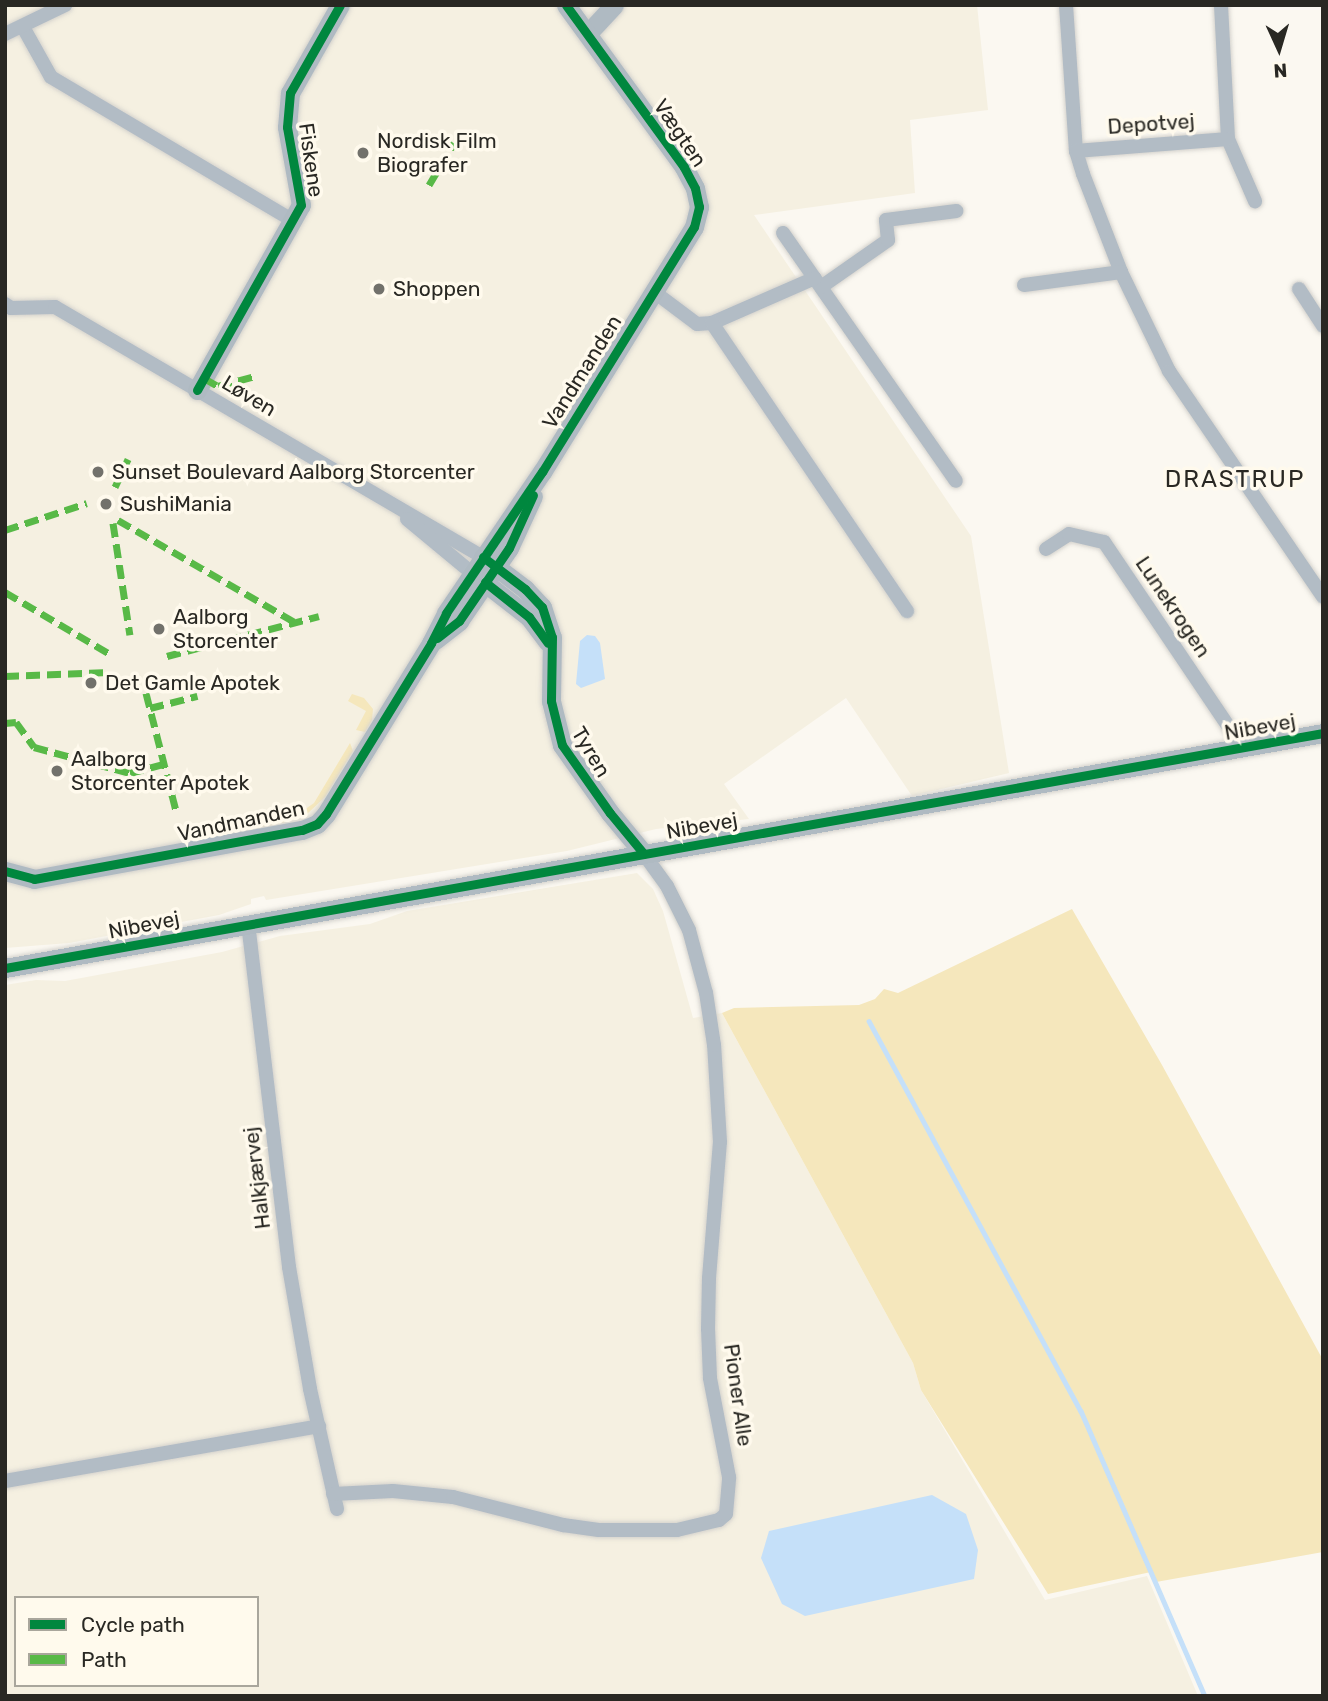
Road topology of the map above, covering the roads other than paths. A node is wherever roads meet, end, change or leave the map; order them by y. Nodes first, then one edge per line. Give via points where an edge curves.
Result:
1 (65, 5) edge
2 (340, 5) edge
3 (566, 5) edge
4 (614, 5) edge
5 (1066, 5) edge
6 (1221, 5) edge
7 (23, 27) junction
8 (588, 33) junction
9 (5, 34) edge
10 (1228, 139) junction
11 (1076, 150) junction
12 (1255, 201) dead end
13 (956, 211) dead end
14 (294, 221) junction
15 (783, 233) dead end
16 (1121, 272) junction
17 (818, 283) junction
18 (1024, 285) dead end
19 (1299, 289) dead end
20 (653, 291) junction
21 (5, 304) edge
22 (712, 323) junction
23 (1323, 326) edge
24 (197, 390) junction
25 (956, 481) dead end
26 (1046, 549) dead end
27 (484, 570) junction
28 (1323, 597) edge
29 (907, 611) dead end
30 (1323, 733) edge
31 (1243, 748) junction
32 (644, 854) junction
33 (5, 871) edge
34 (248, 923) junction
35 (5, 968) edge
36 (319, 1426) junction
37 (5, 1481) edge
38 (332, 1494) junction
39 (337, 1509) dead end

1 - 7 street
2 - 14 street, Fiskene via 290,93 287,127 301,205
3 - 8 street, Vægten
4 - 8 street
5 - 11 street
6 - 10 street
7 - 9 street
7 - 14 street via 51,77
8 - 20 street, Vægten via 695,188 699,207 694,227
10 - 11 street, Depotvej
10 - 12 street
11 - 16 street
13 - 17 street via 886,220 888,240
14 - 24 street, Fiskene
15 - 17 street
16 - 18 street
16 - 28 street via 1169,371
17 - 22 street
17 - 25 street
19 - 23 street
20 - 22 street via 697,324
20 - 27 street, Vandmanden via 542,472 522,524
21 - 24 street, Løven via 11,308 55,307
22 - 29 street
24 - 27 street, Løven via 393,506
26 - 31 street, Lunekrogen via 1069,534 1104,542
27 - 32 street, Tyren via 533,596 542,607 550,630 551,701 562,745
27 - 33 street, Vandmanden via 431,643 317,824 34,879
30 - 31 street, Nibevej
31 - 32 street, Nibevej
32 - 34 street, Nibevej
32 - 38 street, Pioner Alle via 689,930 714,1045 720,1142 708,1329 710,1378 729,1477 726,1514 719,1520 677,1530 598,1530 453,1497 393,1490
34 - 35 street, Nibevej
34 - 36 street, Halkjærvej via 289,1267
36 - 37 street
36 - 38 street, Halkjærvej
38 - 39 street, Halkjærvej

